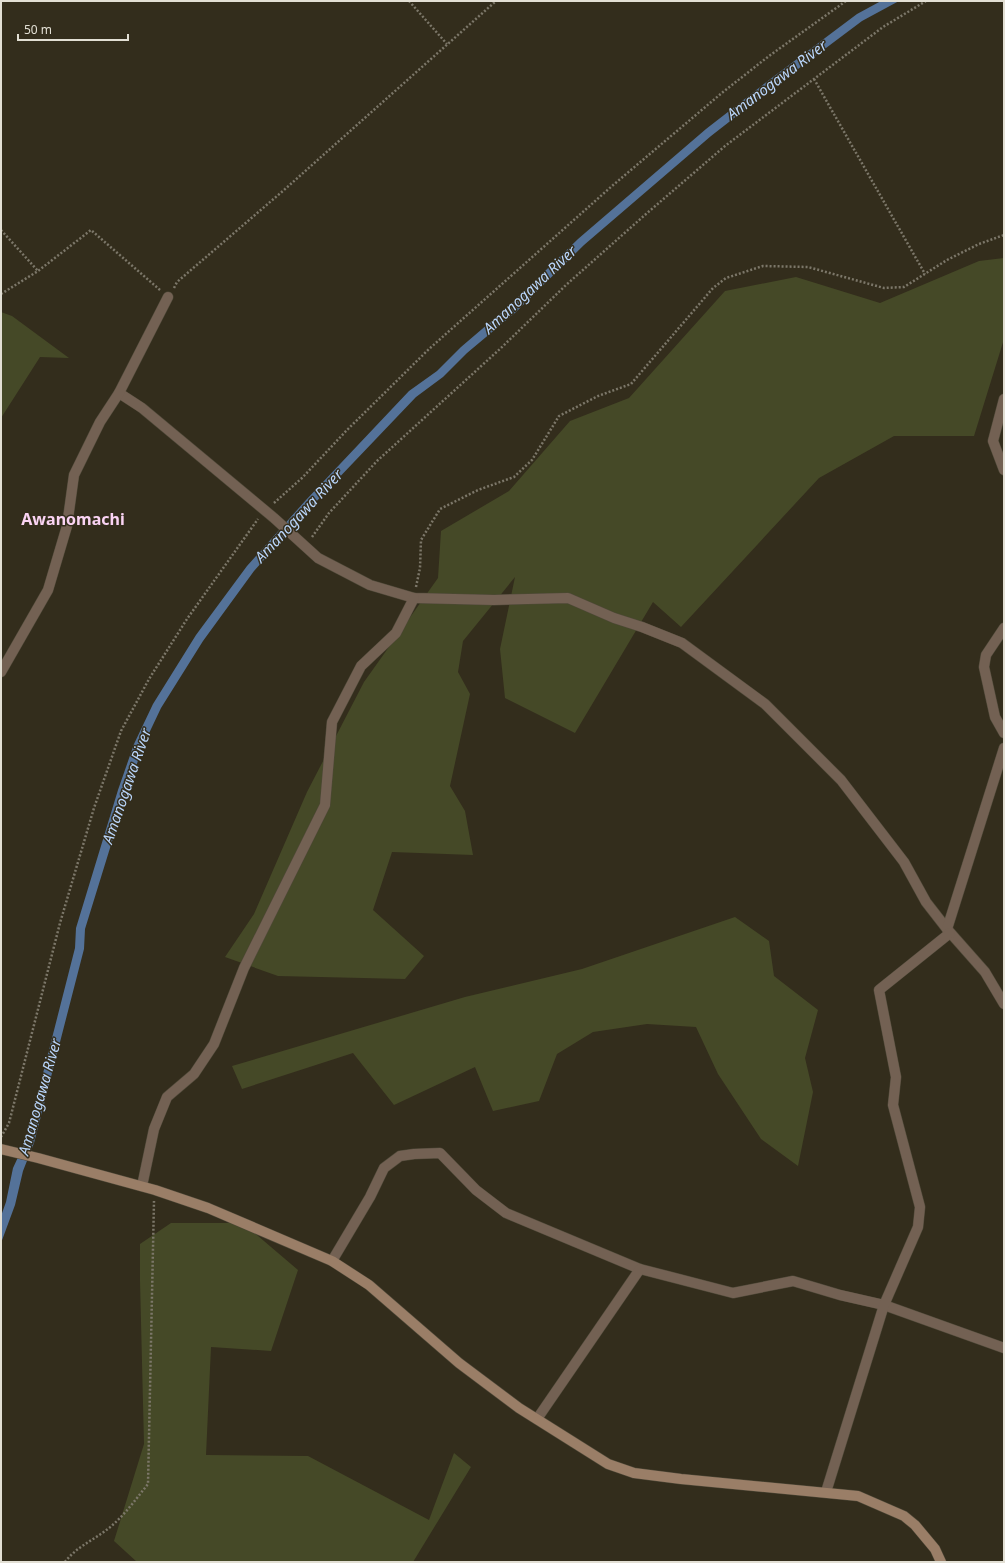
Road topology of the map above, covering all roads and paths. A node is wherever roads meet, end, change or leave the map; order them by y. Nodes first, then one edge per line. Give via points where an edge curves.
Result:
1 (409, 1) edge
2 (496, 1) edge
3 (846, 1) edge
4 (926, 1) edge
5 (447, 44) junction
6 (814, 79) junction
7 (1, 230) edge
8 (1004, 235) edge
9 (38, 271) junction
10 (925, 274) junction
11 (1, 294) edge
12 (168, 297) junction
13 (119, 393) junction
14 (1004, 399) edge
15 (1004, 470) edge
16 (264, 510) junction
17 (307, 548) junction
18 (414, 598) junction
19 (1004, 628) edge
20 (1, 672) edge
21 (1004, 733) edge
22 (1004, 748) edge
23 (948, 931) junction
24 (1004, 1004) edge
25 (1, 1138) edge
26 (2, 1149) edge
27 (142, 1186) junction
28 (155, 1190) junction
29 (332, 1261) junction
30 (640, 1269) junction
31 (884, 1305) junction
32 (1004, 1348) edge
33 (537, 1419) junction
34 (826, 1492) junction
35 (65, 1562) edge
36 (941, 1562) edge

1 - 5 path
2 - 5 path
3 - 16 path via 723,92 618,181 429,349 302,478
4 - 6 path via 883,28
5 - 12 path via 177,282
6 - 10 path
6 - 17 path via 725,146 566,285 377,461 329,512 313,534
7 - 9 path
8 - 10 path via 979,244
9 - 11 path
9 - 12 path via 91,230
10 - 18 path via 904,287 884,288 808,267 763,266 726,278 712,288 630,384 598,396 559,416 532,460 514,477 478,490 440,509 421,540 420,568
12 - 13 street
13 - 16 street via 142,408
13 - 20 street via 100,422 74,475 67,526 48,590
14 - 15 street via 993,441
16 - 17 street
16 - 25 path via 187,618 121,731 92,815 60,923 9,1123
17 - 18 street via 318,558 370,585
18 - 23 street via 568,598 682,644 765,704 841,780 904,862 926,902
18 - 27 street via 396,633 361,666 332,722 325,806 244,968 214,1044 194,1074 167,1097 154,1129
19 - 21 street via 986,655 984,667 995,717
22 - 23 street
23 - 24 street via 985,972
23 - 31 street via 879,990 896,1077 893,1105 920,1207 918,1227
26 - 27 street
27 - 28 street
28 - 29 street via 208,1208
28 - 35 path via 148,1484 109,1528 72,1553
29 - 30 street via 384,1168 400,1156 440,1153 476,1190 506,1213
29 - 33 street via 369,1286 459,1362
30 - 31 street via 733,1294 794,1281
30 - 33 street
31 - 32 street
31 - 34 street
33 - 34 street via 608,1464 634,1473
34 - 36 street via 858,1496 904,1516 915,1525

